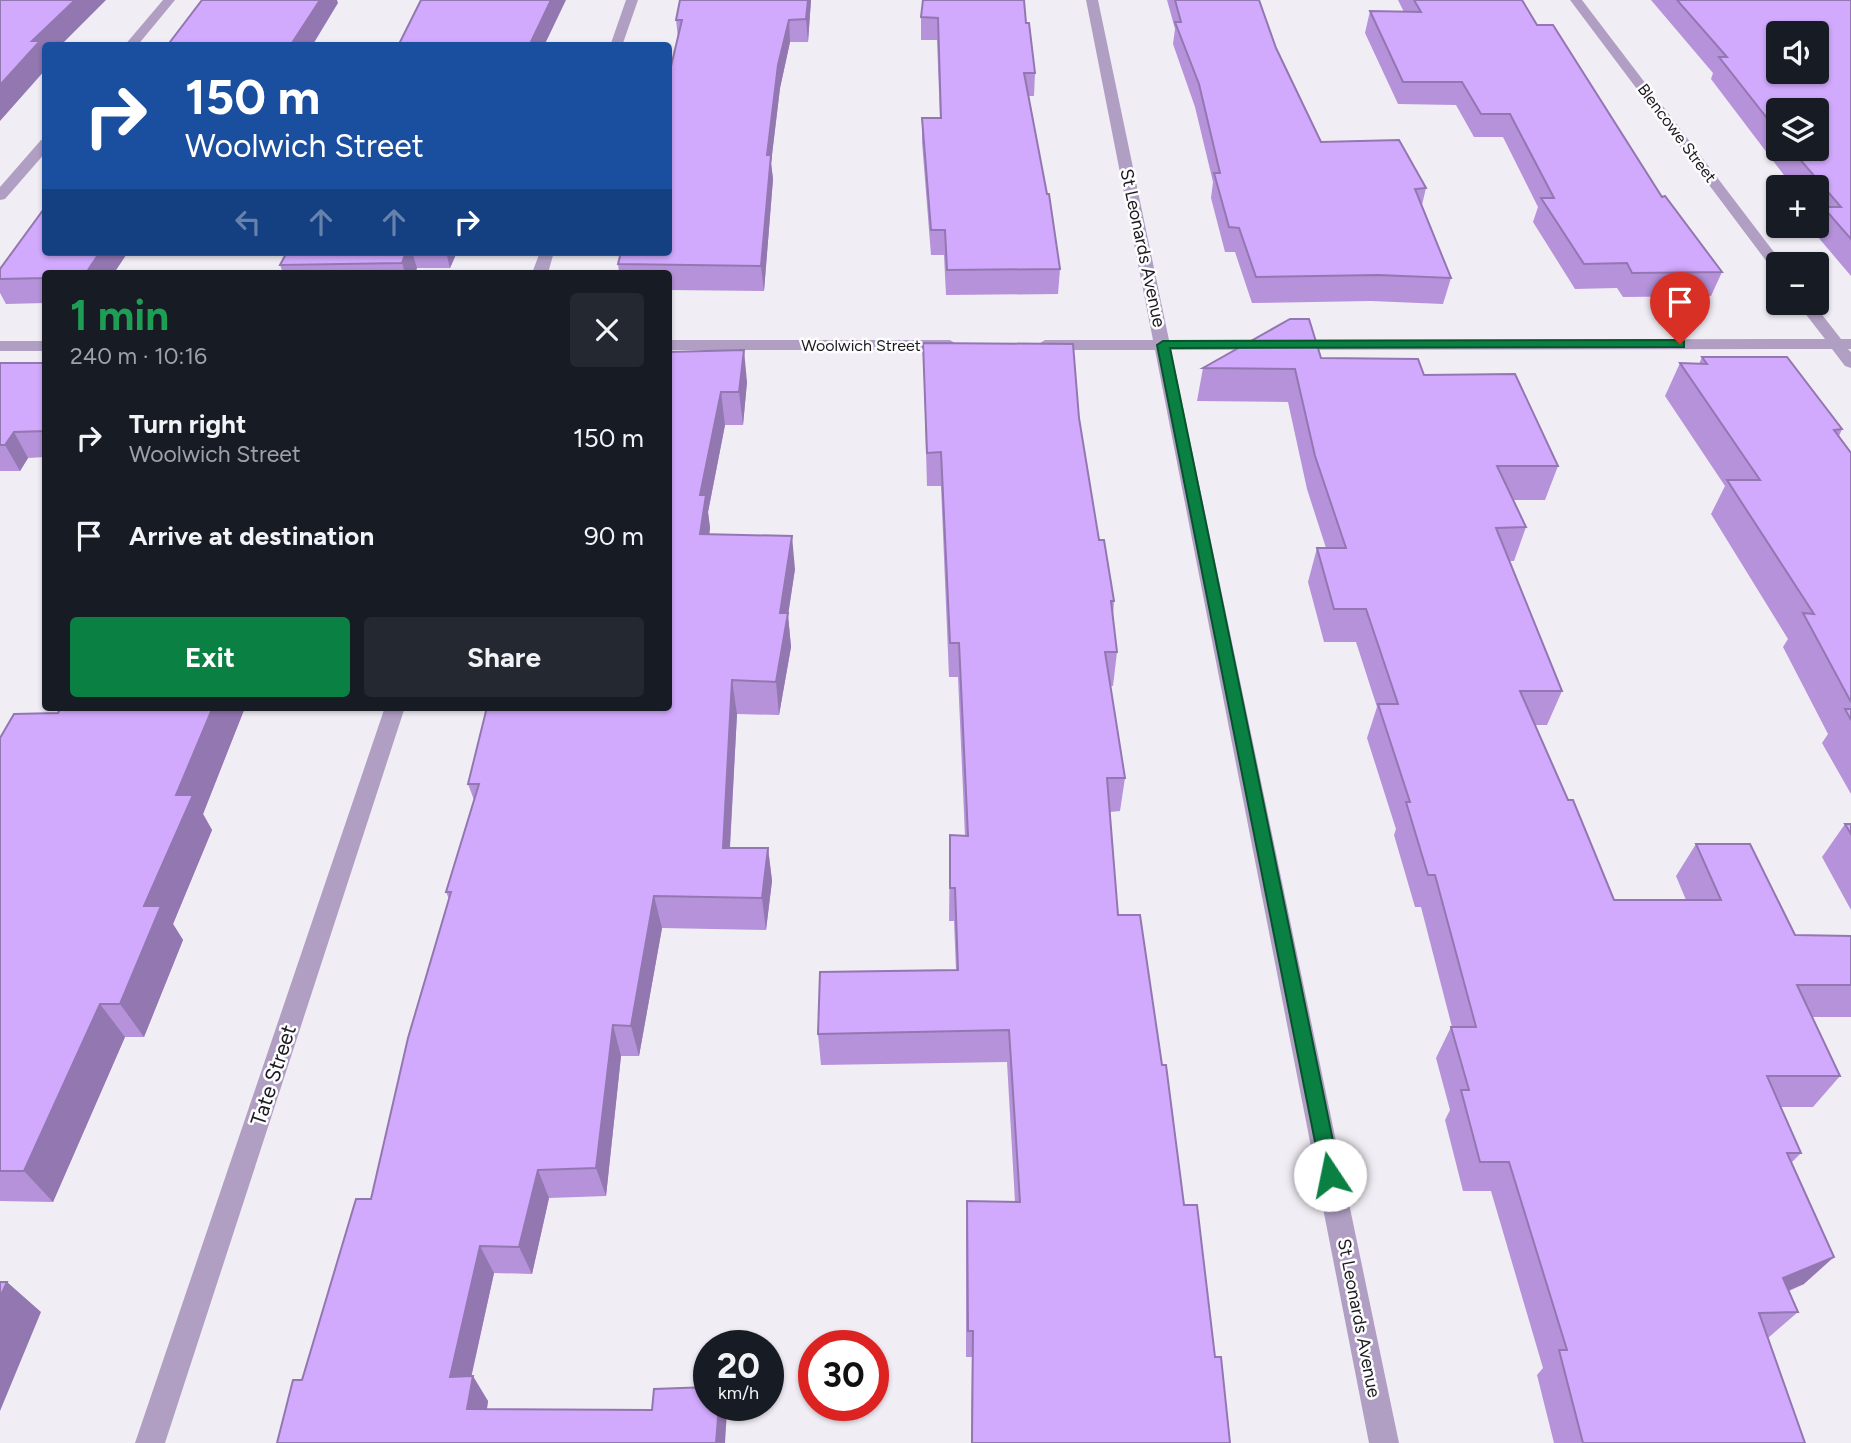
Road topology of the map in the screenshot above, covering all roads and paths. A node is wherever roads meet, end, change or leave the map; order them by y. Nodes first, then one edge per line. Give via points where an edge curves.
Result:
1 (169, 0) edge
2 (632, 0) edge
3 (1092, 0) edge
4 (1576, 0) edge
5 (133, 42) edge
6 (618, 42) edge
7 (42, 148) edge
8 (0, 196) edge
9 (1767, 252) edge
10 (1816, 315) edge
11 (1844, 344) edge
12 (672, 345) edge
13 (960, 345) edge
14 (1028, 345) edge
15 (1163, 345) junction
16 (0, 346) edge
17 (42, 346) edge
18 (1851, 363) edge
19 (394, 711) edge
20 (150, 1443) edge
21 (1384, 1443) edge

1 - 5 street
2 - 6 street
3 - 15 street, St Leonards Avenue
4 - 9 street, Blencowe Street
7 - 8 street
10 - 11 street
11 - 15 street
11 - 18 street
12 - 13 street, Woolwich Street
14 - 15 street
15 - 21 street, St Leonards Avenue
16 - 17 street
19 - 20 street, Tate Street

